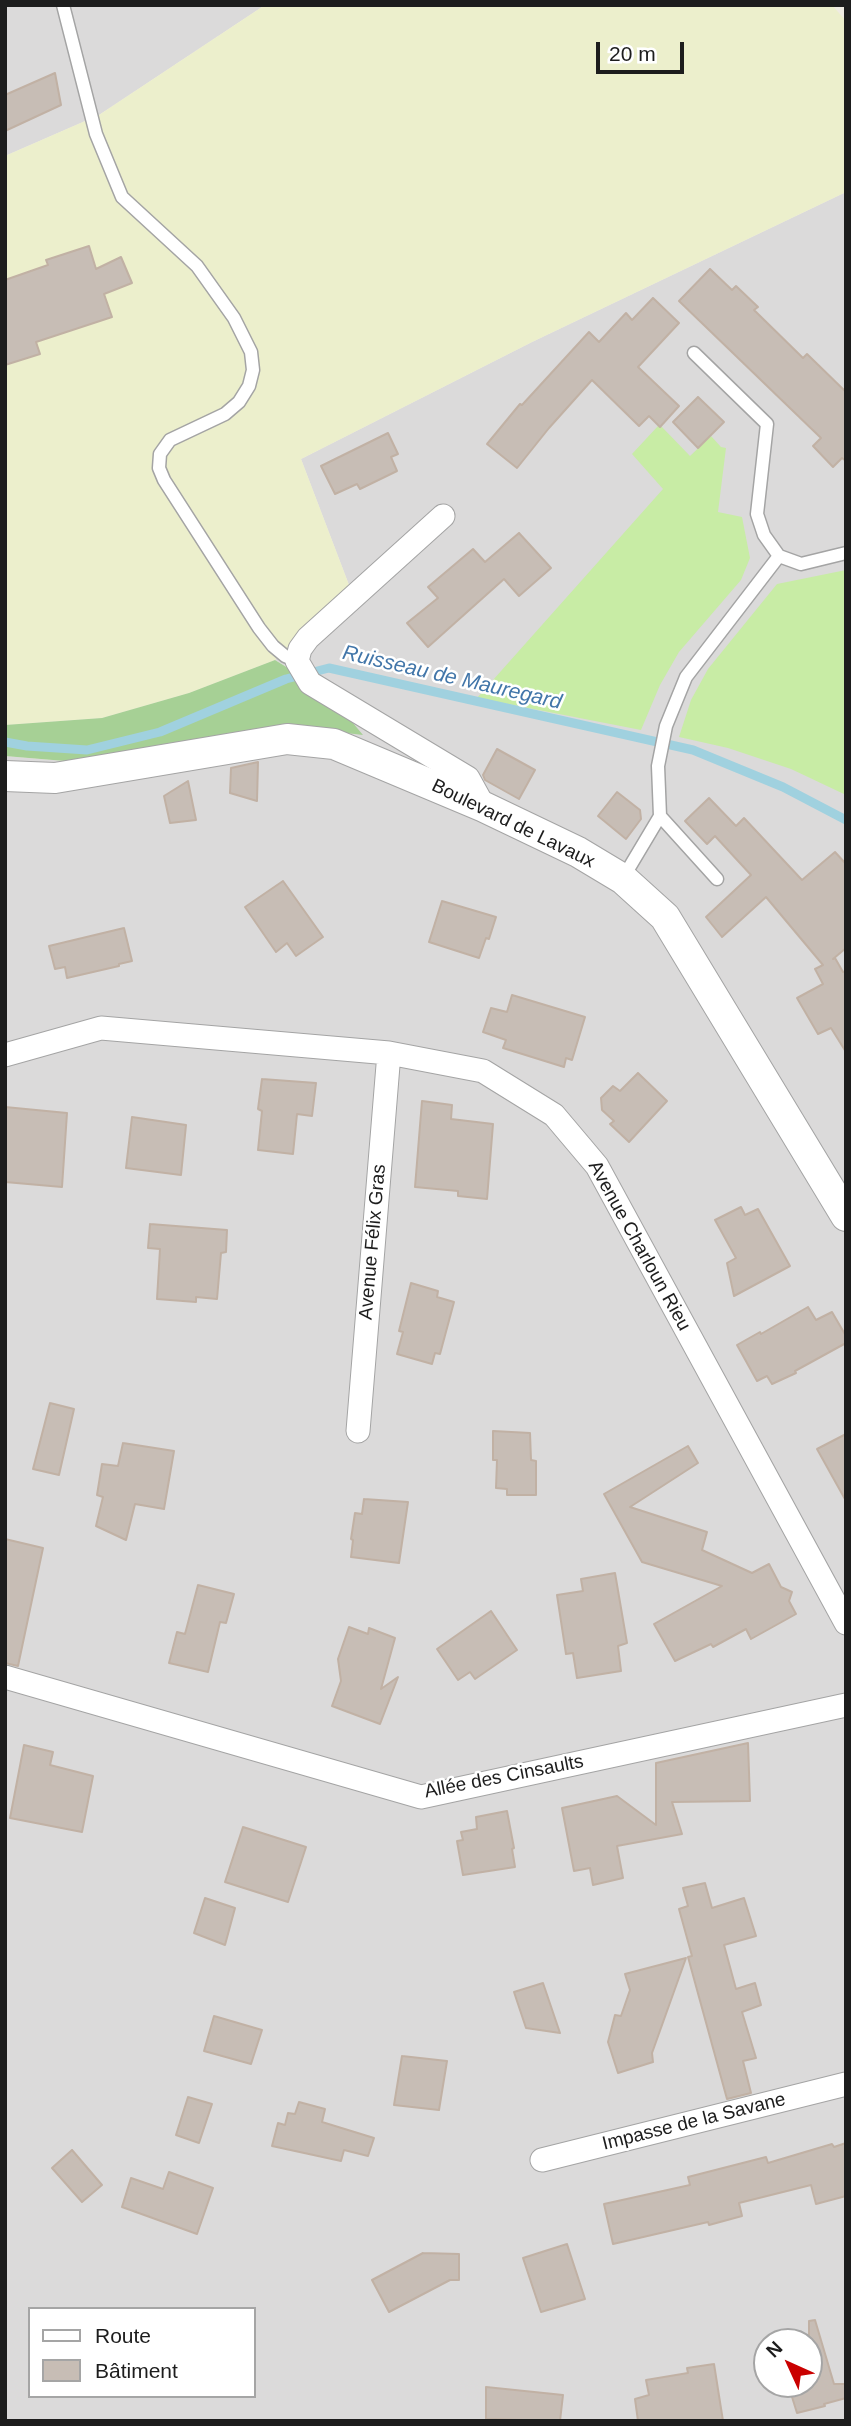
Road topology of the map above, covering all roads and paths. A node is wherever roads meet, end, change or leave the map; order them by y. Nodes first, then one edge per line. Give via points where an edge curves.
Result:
1 (63, 5) edge
2 (694, 353) dead end
3 (443, 516) dead end
4 (846, 553) edge
5 (779, 556) junction
6 (303, 671) junction
7 (5, 776) edge
8 (484, 807) junction
9 (660, 816) junction
10 (623, 879) junction
11 (717, 879) dead end
12 (389, 1053) junction
13 (5, 1055) edge
14 (846, 1216) edge
15 (358, 1431) dead end
16 (846, 1623) edge
17 (5, 1677) edge
18 (846, 1705) edge
19 (846, 2084) edge
20 (542, 2160) dead end

1 - 6 lane via 96,134 122,197 197,266 234,318 251,352 253,370 239,402 225,414 170,440 160,454 159,468 259,628
2 - 5 lane via 767,424 757,514 764,535
3 - 6 street via 308,638 300,649
4 - 5 lane via 801,564
5 - 9 lane via 686,677 666,726 658,766
6 - 8 street via 468,778
7 - 8 street, Boulevard de Lavaux via 55,778 287,739 334,744
8 - 10 street, Boulevard de Lavaux
9 - 10 lane
9 - 11 lane
10 - 14 street, Boulevard de Lavaux via 665,918
12 - 13 street, Avenue Charloun Rieu via 101,1028
12 - 15 street, Avenue Félix Gras
12 - 16 street, Avenue Charloun Rieu via 483,1071 554,1115 597,1166
17 - 18 street, Allée des Cinsaults via 422,1797
19 - 20 street, Impasse de la Savane

